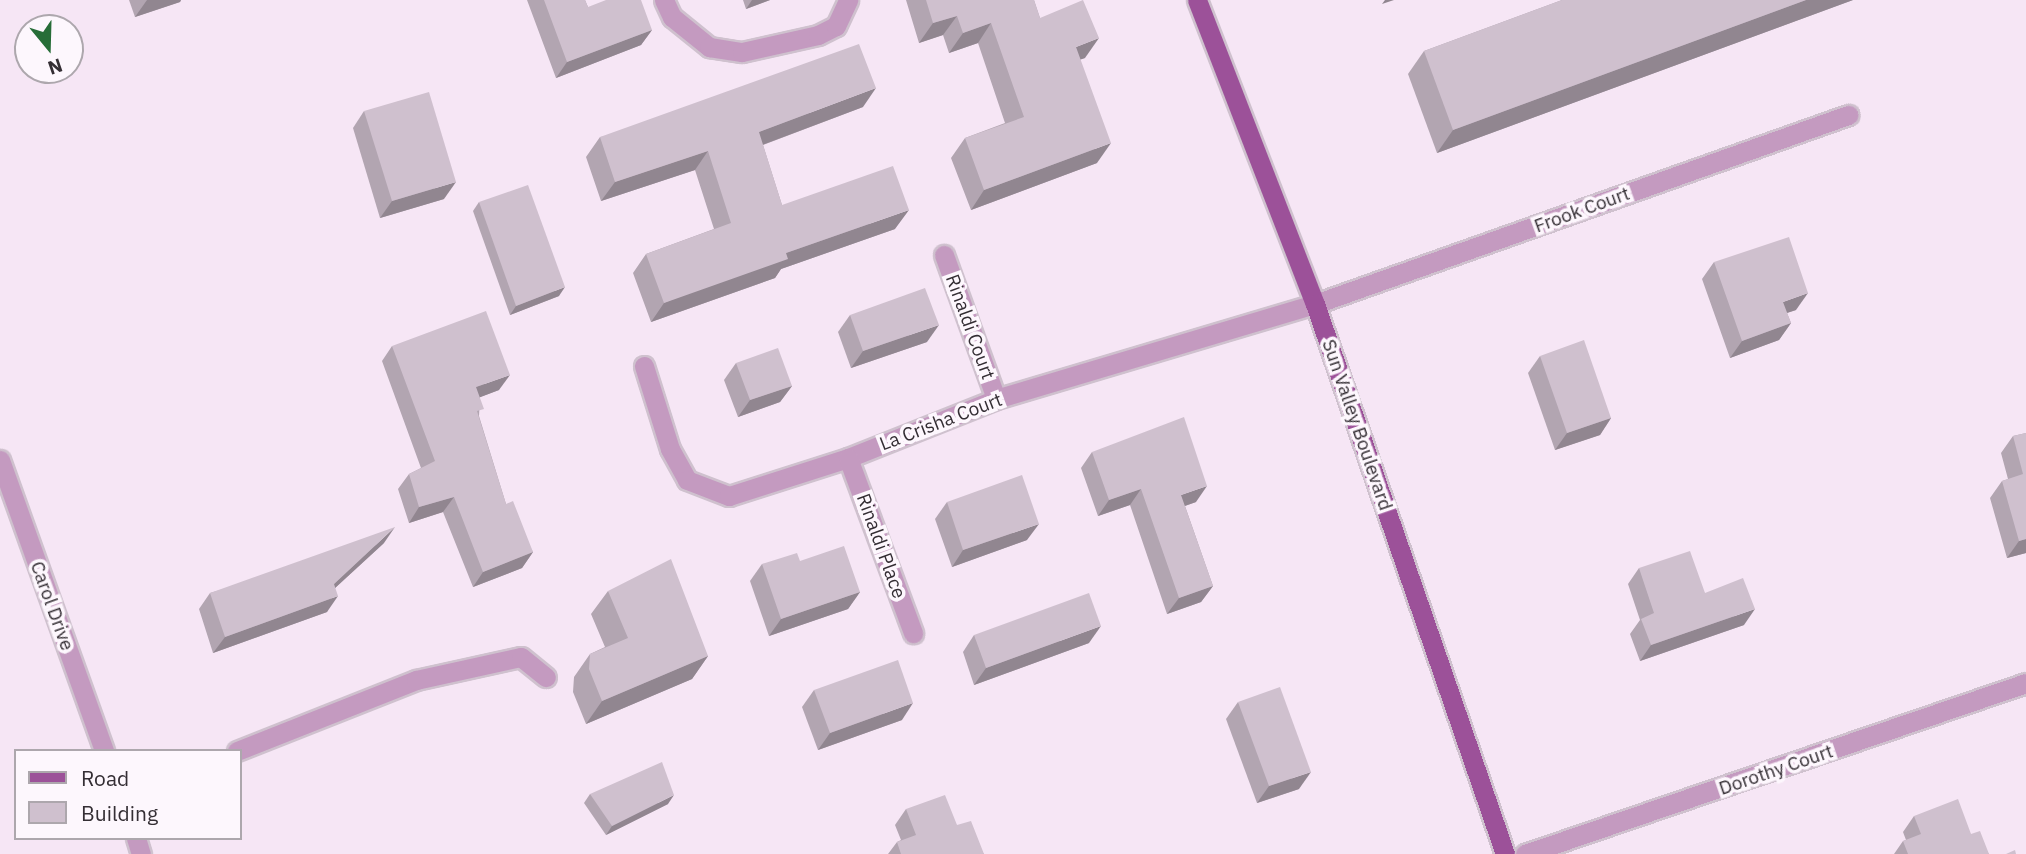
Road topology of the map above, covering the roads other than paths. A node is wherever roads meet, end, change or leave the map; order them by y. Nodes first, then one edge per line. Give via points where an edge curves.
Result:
1 (664, 0) edge
2 (848, 0) edge
3 (1198, 0) edge
4 (1848, 115) dead end
5 (944, 255) dead end
6 (1315, 304) junction
7 (644, 366) dead end
8 (996, 399) junction
9 (848, 458) junction
10 (0, 460) edge
11 (4, 484) edge
12 (913, 633) dead end
13 (546, 677) dead end
14 (2026, 683) edge
15 (103, 749) edge
16 (242, 749) edge
17 (1505, 854) edge
18 (1525, 854) edge

1 - 2 street via 672,17 709,47 742,52 818,35 836,26
3 - 6 main road, Sun Valley Boulevard
4 - 6 street, Frook Court
5 - 8 street, Rinaldi Court
6 - 8 street, La Crisha Court
6 - 17 main road, Sun Valley Boulevard
7 - 9 street, La Crisha Court via 670,449 687,480 708,492 729,496
8 - 9 street, La Crisha Court
9 - 12 street, Rinaldi Place
10 - 11 street, Carol Drive
11 - 15 street, Carol Drive
13 - 16 street via 521,657 416,681
14 - 18 street, Dorothy Court

